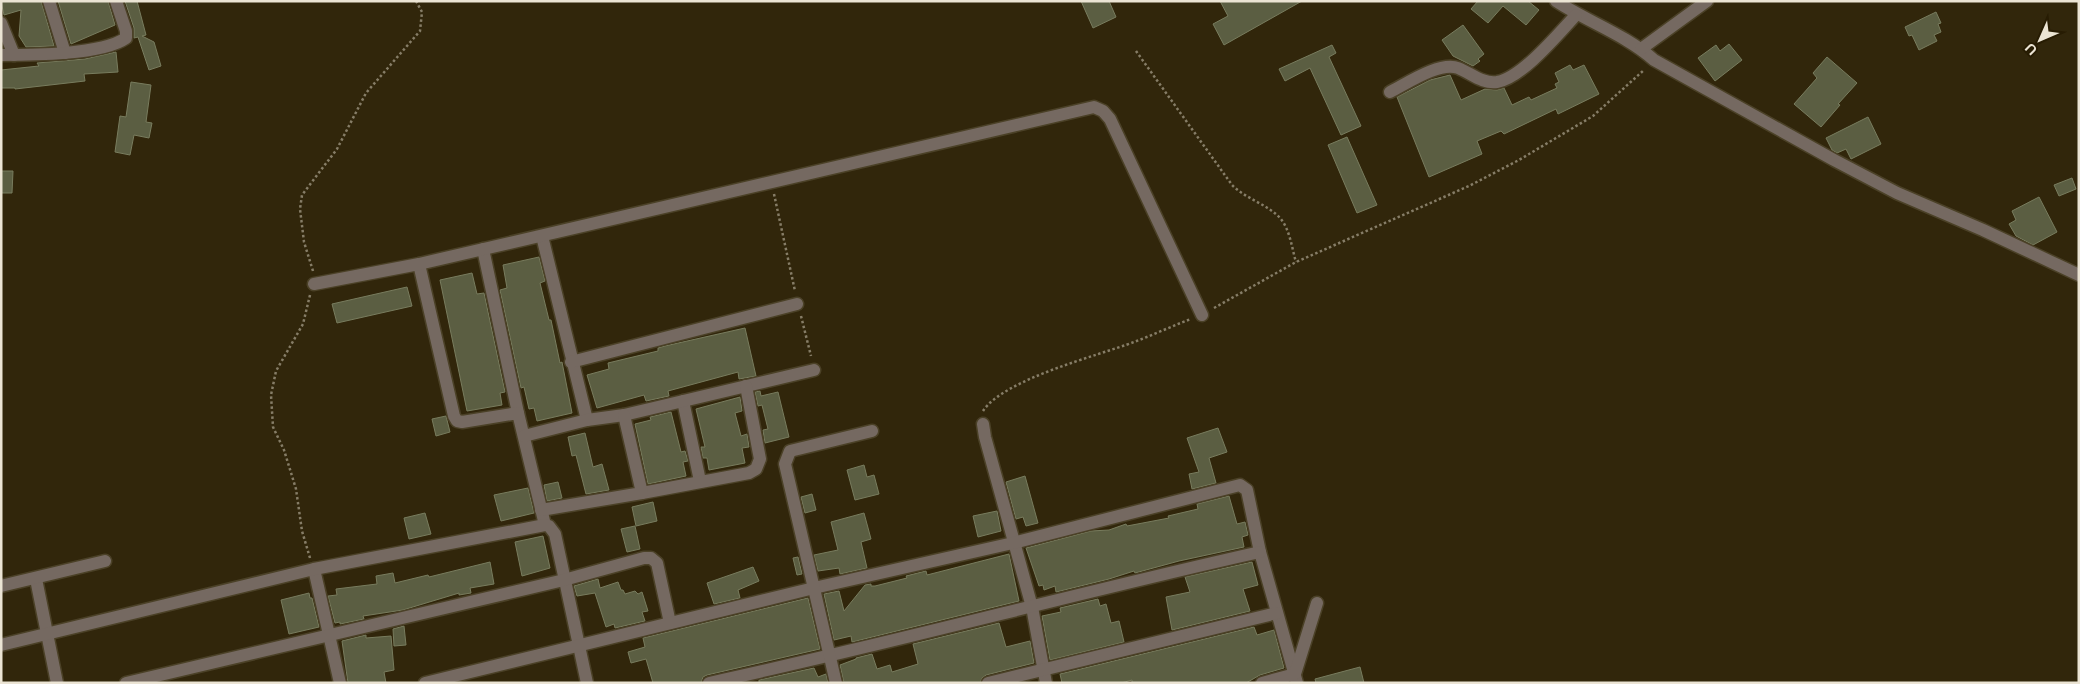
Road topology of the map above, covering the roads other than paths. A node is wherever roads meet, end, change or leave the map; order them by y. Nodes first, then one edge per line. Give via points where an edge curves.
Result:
1 (49, 1) edge
2 (116, 1) edge
3 (1556, 1) edge
4 (1706, 1) edge
5 (1576, 15) junction
6 (1, 23) edge
7 (1641, 49) junction
8 (65, 52) junction
9 (8, 55) edge
10 (1390, 92) dead end
11 (542, 236) junction
12 (483, 249) junction
13 (419, 264) junction
14 (2079, 275) edge
15 (314, 284) road end
16 (798, 304) road end
17 (1202, 315) road end
18 (571, 362) junction
19 (814, 370) road end
20 (746, 386) junction
21 (683, 401) junction
22 (518, 413) junction
23 (624, 415) junction
24 (586, 420) junction
25 (983, 424) dead end
26 (872, 431) dead end
27 (524, 436) junction
28 (700, 482) junction
29 (642, 493) junction
30 (541, 510) junction
31 (545, 525) junction
32 (1014, 543) junction
33 (1260, 552) junction
34 (105, 560) dead end
35 (314, 569) junction
36 (36, 579) junction
37 (564, 580) junction
38 (1, 586) edge
39 (814, 588) junction
40 (1317, 603) dead end
41 (1032, 608) junction
42 (1277, 613) junction
43 (670, 623) junction
44 (48, 633) junction
45 (330, 636) junction
46 (1, 645) edge
47 (579, 646) junction
48 (830, 656) junction
49 (1043, 669) junction
50 (1296, 679) edge
51 (56, 683) edge
52 (126, 683) edge
53 (340, 683) edge
54 (425, 683) edge
55 (587, 683) edge
56 (709, 683) edge
57 (836, 683) edge
58 (988, 683) edge
59 (1046, 683) edge
60 (1262, 683) edge

1 - 8 street
2 - 8 street via 126,38 110,46
3 - 5 street
4 - 7 street
5 - 7 street
5 - 10 street via 1540,54 1509,78 1497,82 1483,81 1457,67 1446,66
6 - 9 street
7 - 14 street via 1654,60 1897,193
8 - 9 street
11 - 12 street
11 - 17 street via 1094,107 1110,119
11 - 18 street
12 - 13 street
12 - 22 street
13 - 15 street
13 - 22 street via 457,421
16 - 18 street
18 - 24 street
19 - 20 street
20 - 21 street
20 - 28 street via 760,459 758,465 749,473
21 - 23 street
21 - 28 street
22 - 27 street
23 - 24 street
23 - 29 street
24 - 27 street
25 - 32 street
26 - 39 street via 790,451 786,457
27 - 30 street
28 - 29 street
29 - 30 street
30 - 31 street
31 - 35 street
31 - 37 street via 555,534
32 - 33 street via 1240,485 1247,490
32 - 39 street
32 - 41 street
33 - 41 street
33 - 42 street
34 - 36 street
35 - 44 street
35 - 45 street
36 - 38 street
36 - 44 street
37 - 43 street via 651,558 657,563
37 - 45 street
37 - 47 street
39 - 43 street
39 - 48 street
40 - 50 street
41 - 48 street
41 - 49 street
42 - 49 street
42 - 50 street
43 - 47 street
44 - 46 street
44 - 51 street
45 - 52 street
45 - 53 street
47 - 54 street
47 - 55 street
48 - 56 street
48 - 57 street
49 - 58 street
49 - 59 street
50 - 60 street

